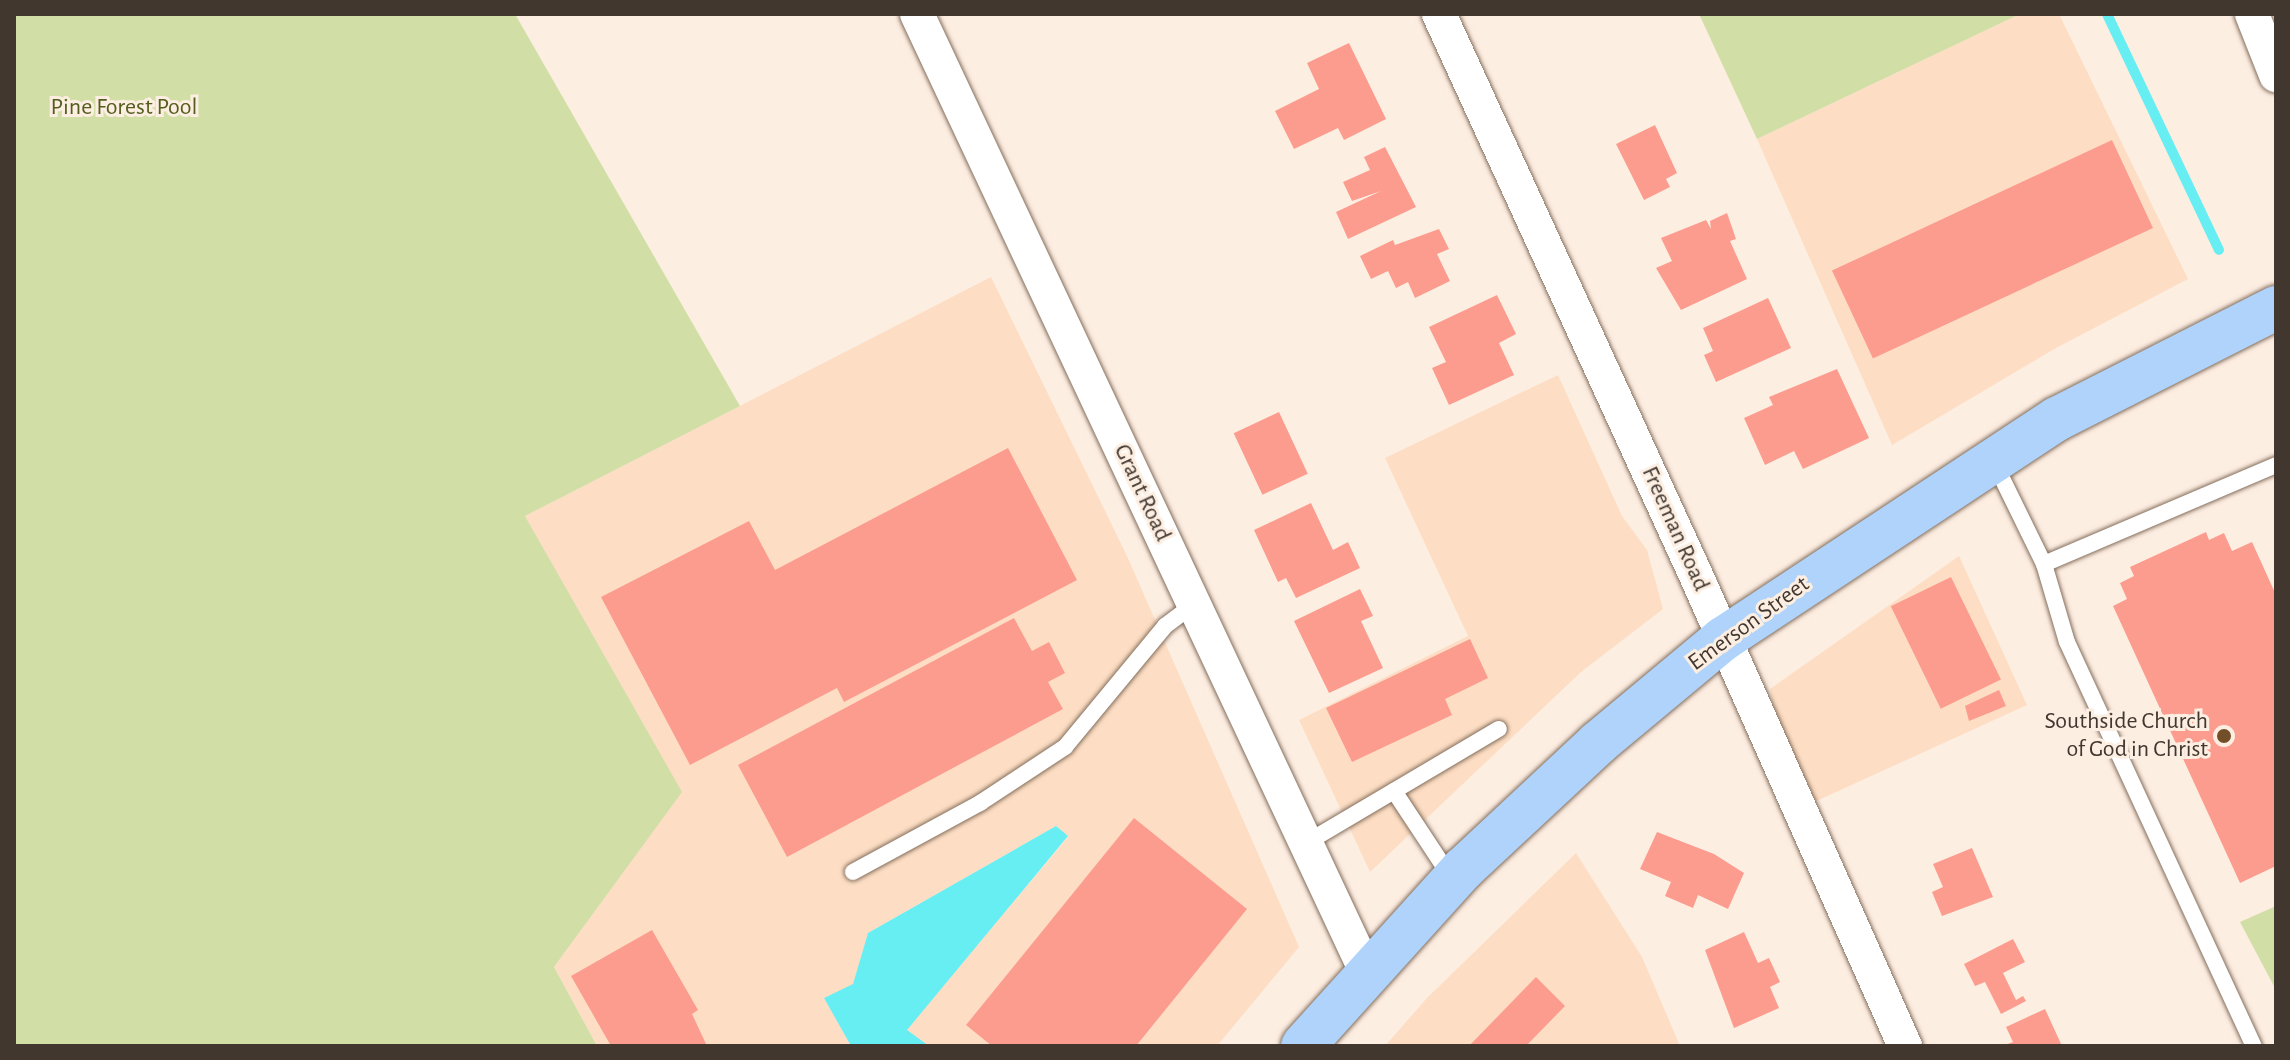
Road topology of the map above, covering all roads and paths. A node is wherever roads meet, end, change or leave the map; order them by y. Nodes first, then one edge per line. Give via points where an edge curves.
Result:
1 (917, 14) edge
2 (1439, 14) edge
3 (2252, 14) edge
4 (2276, 75) edge
5 (2276, 308) edge
6 (1993, 459) junction
7 (2276, 465) edge
8 (2044, 564) junction
9 (1194, 604) junction
10 (1723, 639) junction
11 (1499, 729) dead end
12 (1394, 791) junction
13 (1306, 843) junction
14 (853, 872) dead end
15 (1453, 880) junction
16 (1366, 971) junction
17 (1303, 1046) edge
18 (1905, 1046) edge
19 (2254, 1046) edge

1 - 9 street, Grant Road
2 - 10 street, Freeman Road
3 - 4 street
5 - 6 main road, Emerson Street via 2175,355
6 - 8 lane
6 - 10 main road, Emerson Street
7 - 8 lane
8 - 19 lane via 2067,642
9 - 13 street, Grant Road
9 - 14 lane via 1165,626 1065,747 980,803
10 - 15 main road, Emerson Street via 1598,743
10 - 18 street, Freeman Road
11 - 12 lane
12 - 13 lane
12 - 15 lane
13 - 16 street, Grant Road
15 - 16 main road, Emerson Street
16 - 17 main road, Emerson Street

